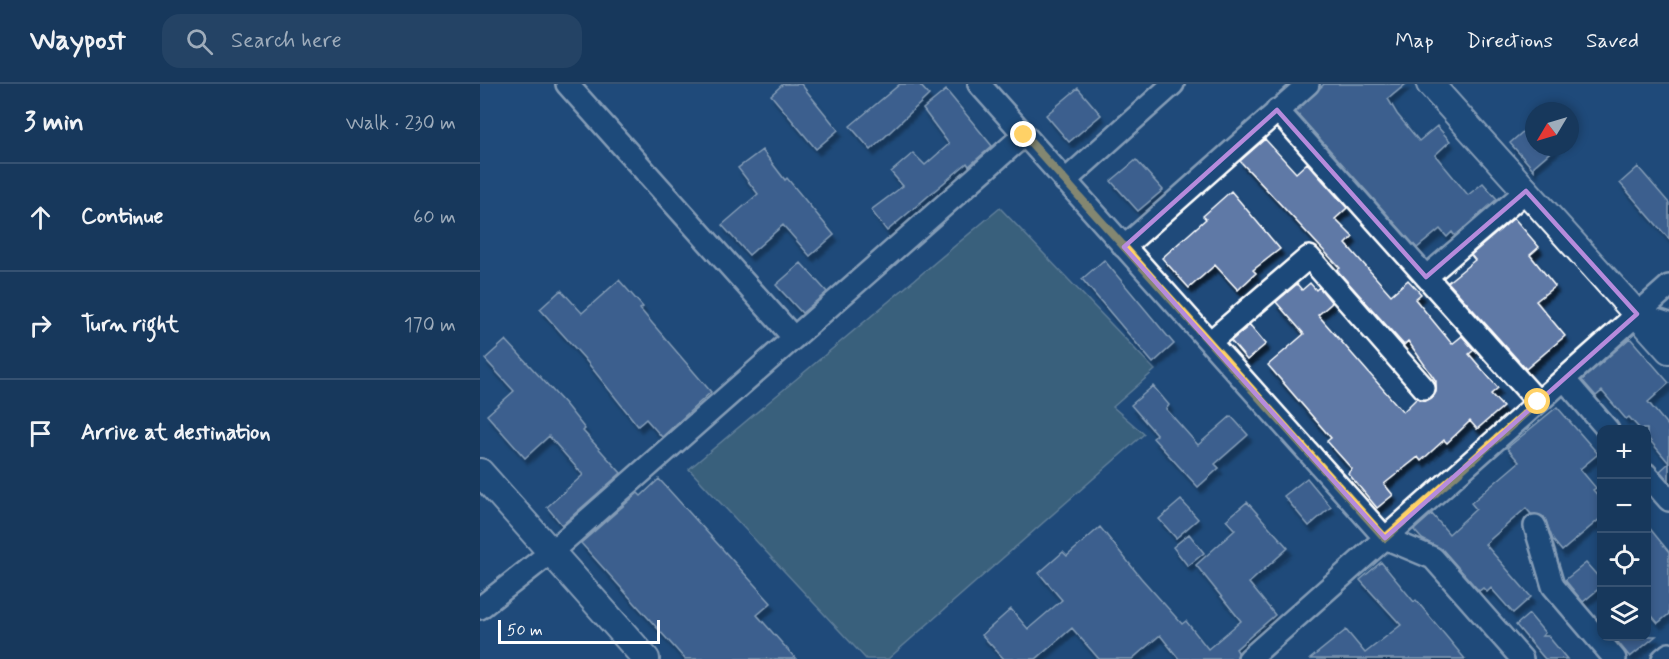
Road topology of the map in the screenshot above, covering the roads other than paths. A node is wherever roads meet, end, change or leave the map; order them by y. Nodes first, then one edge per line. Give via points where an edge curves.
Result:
1 (567, 84) edge
2 (979, 84) edge
3 (1173, 84) edge
4 (1308, 84) edge
5 (1430, 84) edge
6 (1277, 110) junction
7 (1024, 135) junction
8 (1065, 181) junction
9 (1526, 191) junction
10 (1125, 247) junction
11 (1426, 277) junction
12 (1669, 286) edge
13 (1637, 314) junction
14 (1669, 324) edge
15 (794, 338) junction
16 (1210, 342) junction
17 (1669, 350) edge
18 (1564, 379) junction
19 (1424, 388) dead end
20 (1538, 402) junction
21 (1604, 425) edge
22 (480, 472) edge
23 (1651, 479) edge
24 (1669, 500) edge
25 (1535, 526) dead end
26 (1385, 538) junction
27 (551, 552) junction
28 (480, 608) edge
29 (1669, 654) edge
30 (1256, 657) edge
31 (646, 659) edge
32 (1522, 659) edge
33 (1615, 659) edge
34 (1663, 659) edge

1 - 15 street
2 - 7 street
3 - 8 street
4 - 6 street
5 - 9 street
6 - 10 street
6 - 11 street
7 - 8 street
7 - 15 street
8 - 10 street
9 - 11 street
9 - 13 street
10 - 16 street
11 - 20 street
12 - 13 street
13 - 14 street
13 - 17 street
13 - 18 street
15 - 27 street
16 - 19 street via 1309,257
16 - 26 street
18 - 20 street
18 - 21 street
20 - 26 street
22 - 27 street
23 - 24 street
25 - 33 street via 1553,586
26 - 30 street
26 - 32 street via 1433,558
27 - 28 street
27 - 31 street
29 - 34 street

